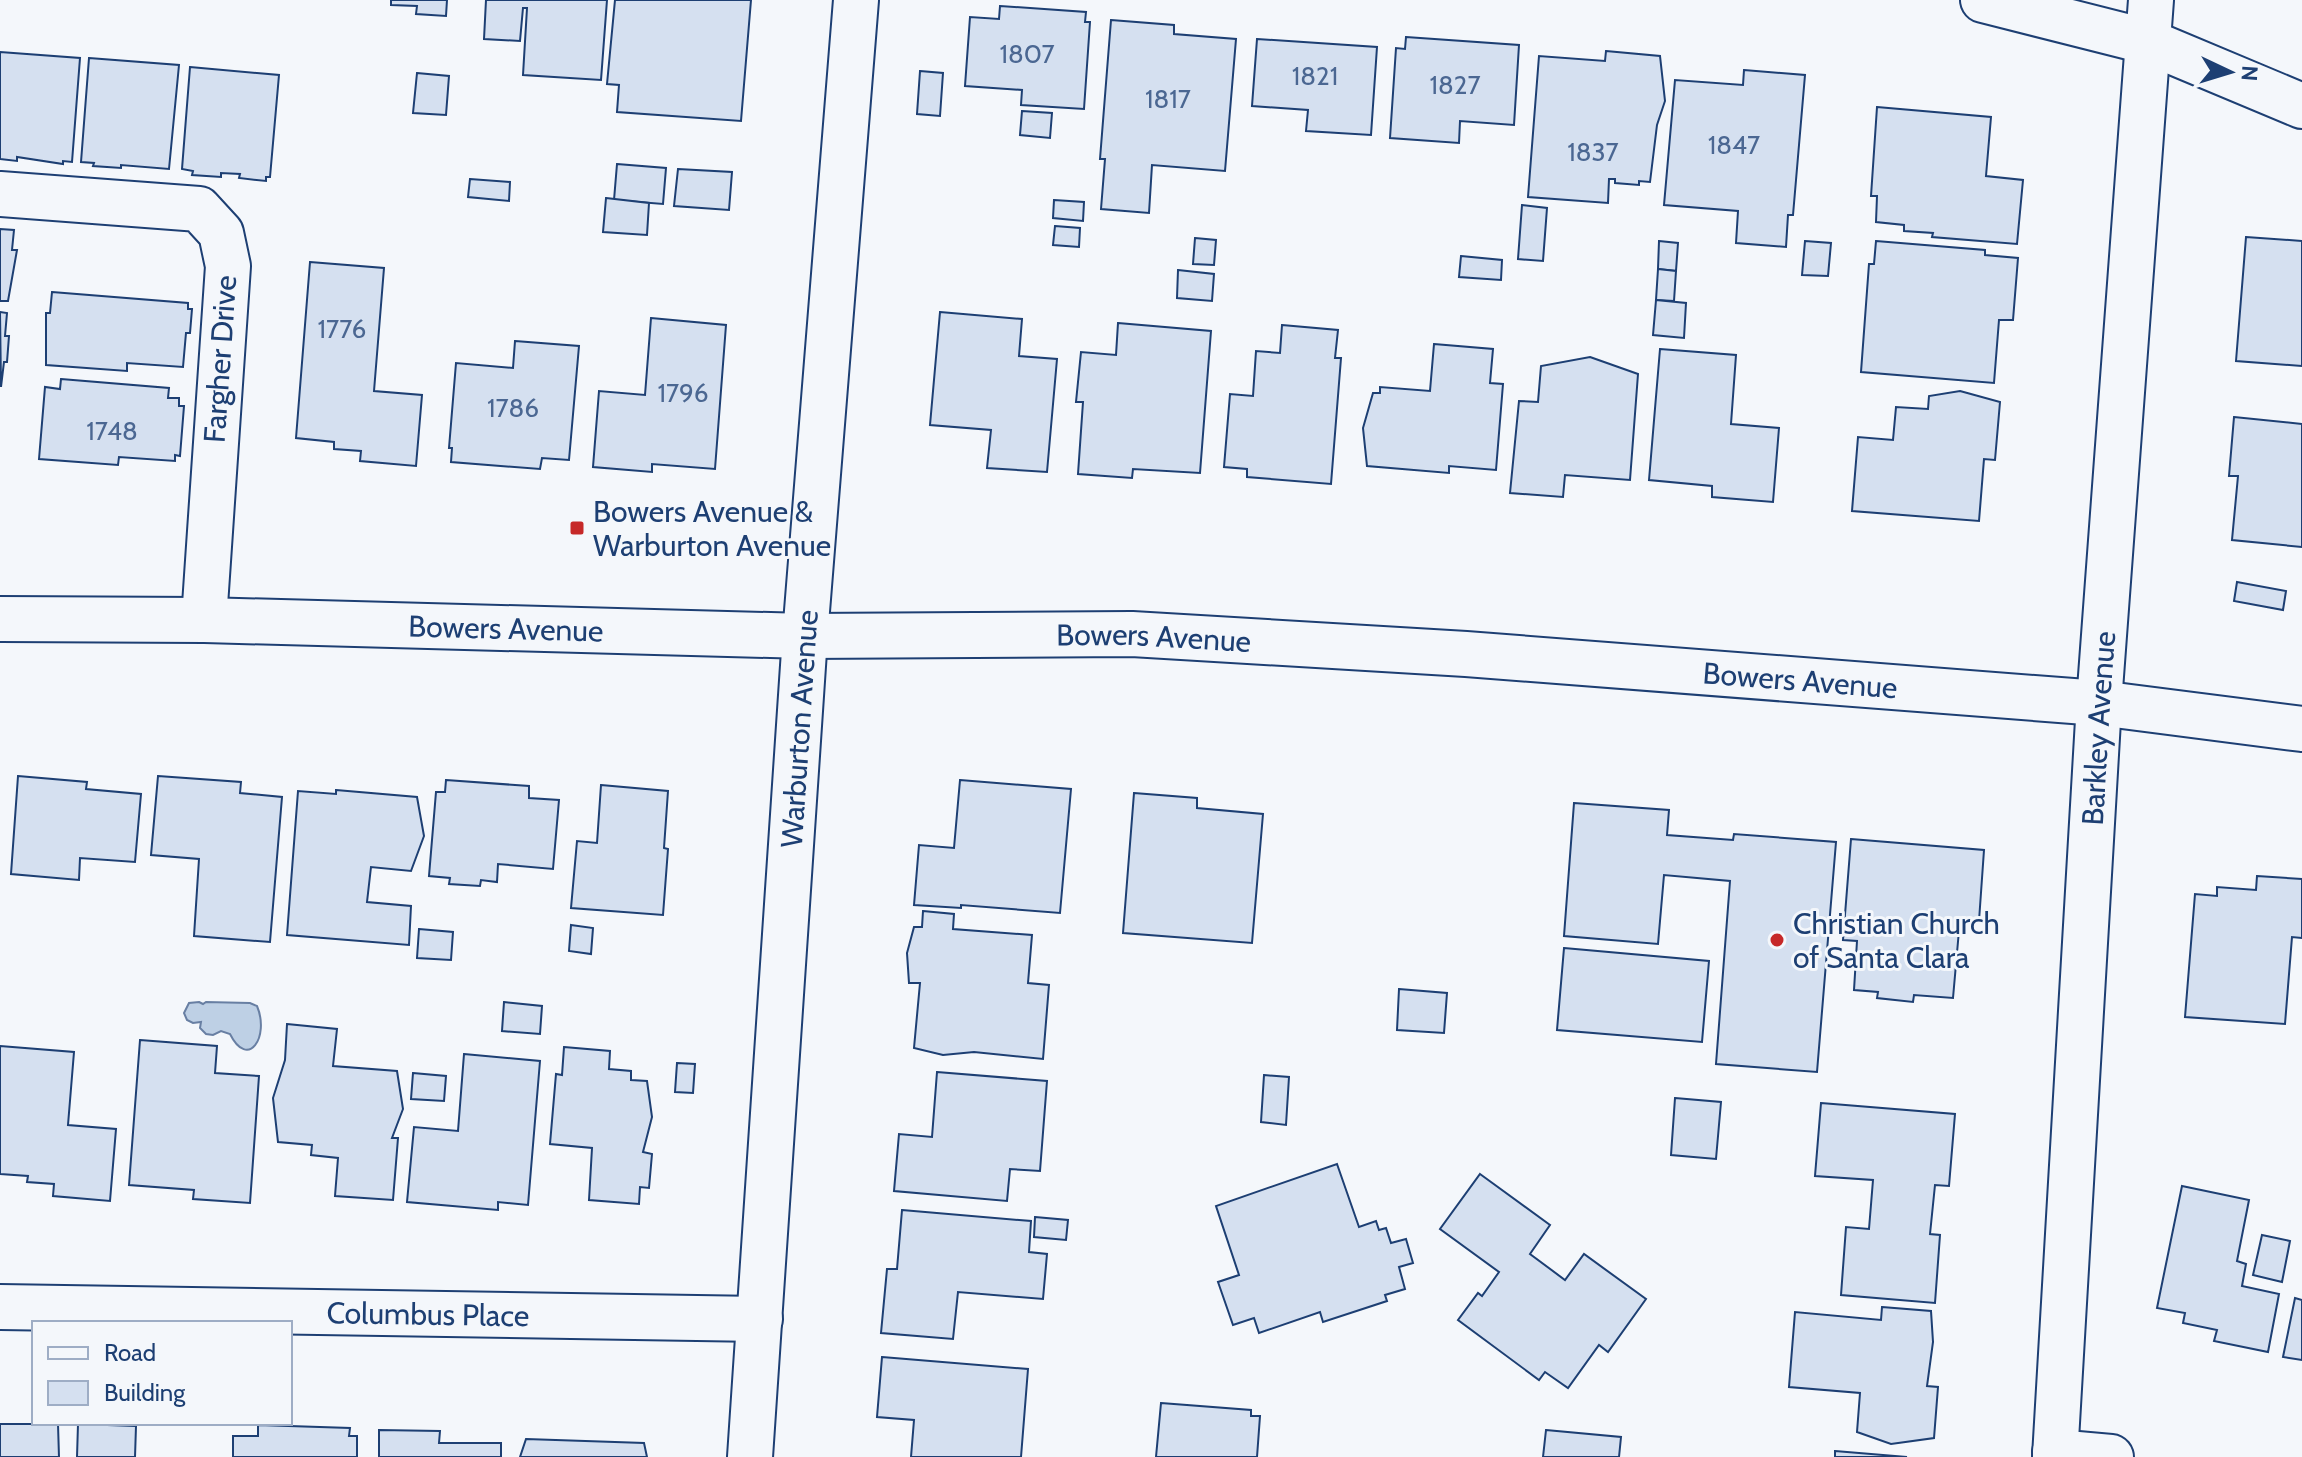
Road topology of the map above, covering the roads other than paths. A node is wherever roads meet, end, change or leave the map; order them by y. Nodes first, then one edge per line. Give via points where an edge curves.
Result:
1 (856, 0) edge
2 (1983, 0) edge
3 (2150, 21) edge
4 (2302, 106) edge
5 (0, 194) edge
6 (0, 619) edge
7 (204, 620) junction
8 (805, 636) junction
9 (2099, 703) junction
10 (2302, 729) edge
11 (0, 1307) edge
12 (760, 1319) junction
13 (2055, 1454) edge
14 (750, 1457) edge
15 (2111, 1457) edge

1 - 8 street, Warburton Avenue
2 - 3 street
3 - 4 street
3 - 9 street, Barkley Avenue
5 - 7 street, Fargher Drive via 199,209 221,233 228,266
6 - 7 street, Bowers Avenue
7 - 8 street, Bowers Avenue
8 - 9 street, Bowers Avenue via 1132,634
8 - 12 street, Warburton Avenue
9 - 10 street, Bowers Avenue
9 - 13 street, Barkley Avenue
11 - 12 street, Columbus Place
12 - 14 street, Warburton Avenue
13 - 15 street

